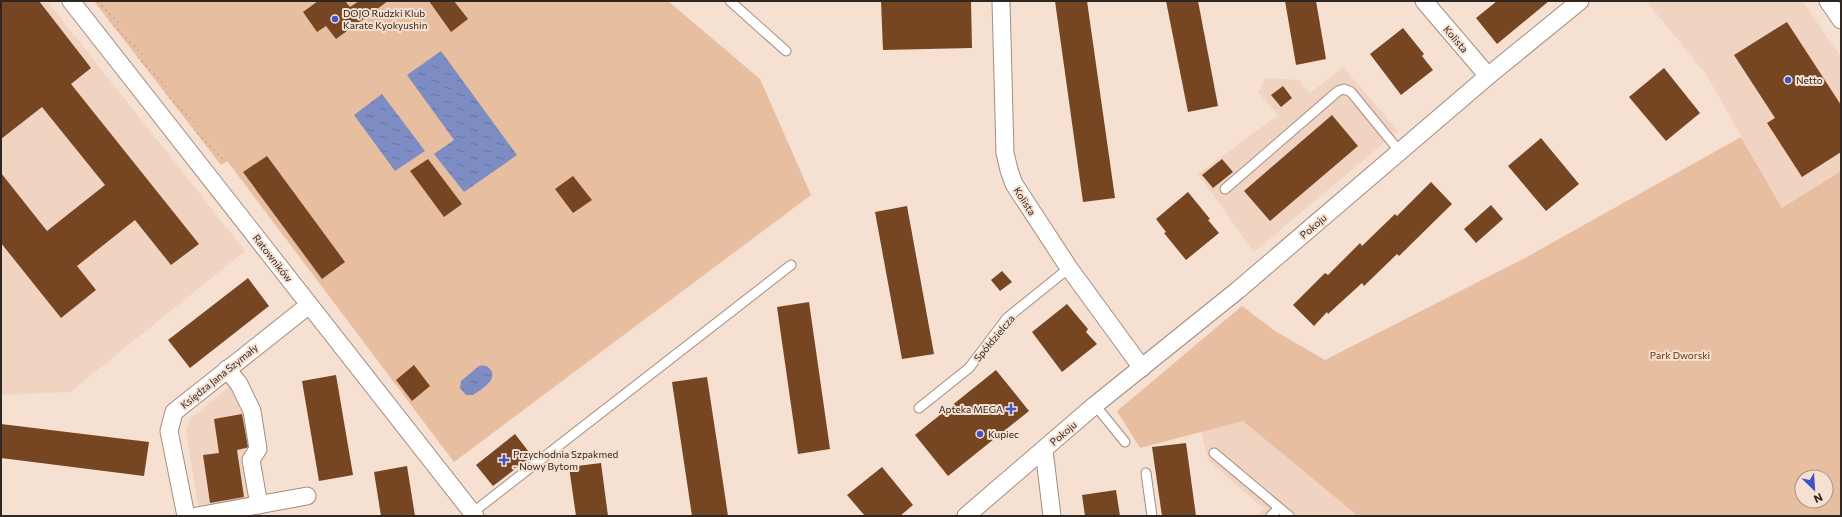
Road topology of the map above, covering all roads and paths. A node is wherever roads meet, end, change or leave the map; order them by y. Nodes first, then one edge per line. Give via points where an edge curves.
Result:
1 (71, 1) edge
2 (730, 1) edge
3 (1001, 1) edge
4 (1424, 1) edge
5 (1580, 1) edge
6 (1828, 1) edge
7 (1841, 20) edge
8 (786, 51) dead end
9 (1488, 76) junction
10 (1400, 152) junction
11 (1225, 189) dead end
12 (791, 265) dead end
13 (1069, 268) junction
14 (309, 305) junction
15 (1142, 368) junction
16 (227, 369) junction
17 (1095, 405) junction
18 (919, 408) dead end
19 (1125, 442) dead end
20 (1044, 450) junction
21 (1214, 453) dead end
22 (1146, 473) dead end
23 (307, 496) dead end
24 (259, 505) junction
25 (1279, 508) junction
26 (474, 514) edge
27 (186, 516) edge
28 (197, 516) edge
29 (966, 516) edge
30 (1052, 516) edge
31 (1152, 516) edge
32 (1271, 516) edge
33 (1288, 516) edge

1 - 14 street, Ratowników
2 - 8 lane
3 - 13 street, Kolista via 1005,153 1009,170 1014,184
4 - 9 street, Kolista
5 - 9 street, Pokoju
6 - 7 street
9 - 10 street, Pokoju
10 - 11 lane via 1351,92 1344,89 1338,91
10 - 15 street, Pokoju
12 - 26 lane
13 - 15 street, Kolista
13 - 18 lane, Spółdzielcza via 1007,318 969,368
14 - 16 street, Księdza Jana Szymały
14 - 26 street, Ratowników
15 - 17 street, Pokoju
16 - 24 street via 239,384 252,411 258,449 251,460
16 - 27 street, Księdza Jana Szymały via 174,412 169,431
17 - 19 lane
17 - 20 street, Pokoju
20 - 29 street, Pokoju
20 - 30 street, Pokoju
21 - 25 lane
22 - 31 lane
23 - 24 street
24 - 28 street
25 - 32 lane
25 - 33 lane

